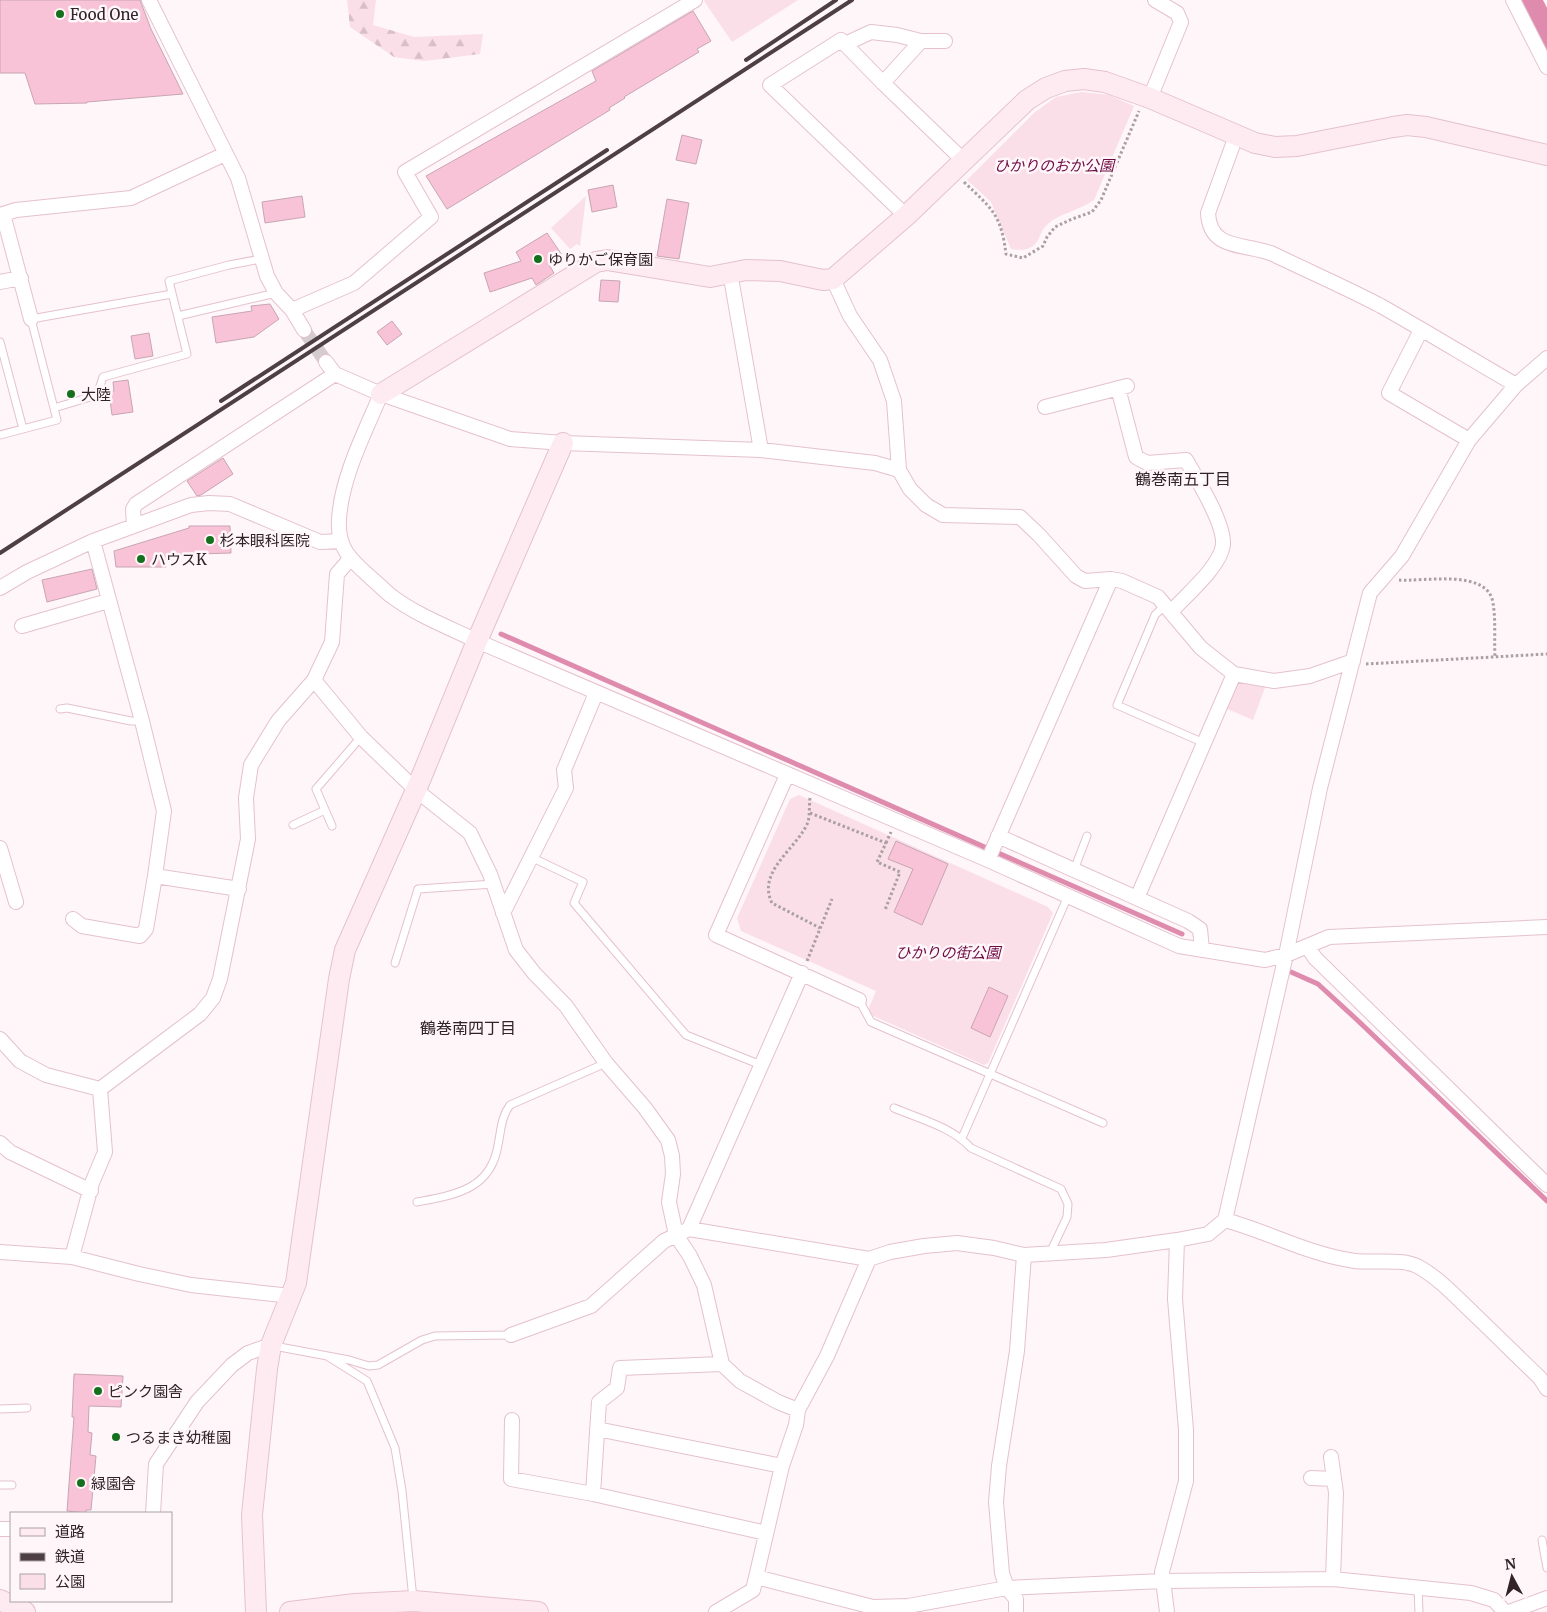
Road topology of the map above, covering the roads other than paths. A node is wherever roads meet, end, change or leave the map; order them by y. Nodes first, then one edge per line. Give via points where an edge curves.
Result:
1 (149, 0) edge
2 (694, 0) edge
3 (1155, 0) edge
4 (1512, 0) edge
5 (945, 40) dead end
6 (921, 41) junction
7 (845, 44) junction
8 (1547, 67) edge
9 (883, 83) junction
10 (1146, 102) junction
11 (1236, 136) junction
12 (225, 154) junction
13 (1547, 155) edge
14 (963, 171) junction
15 (1, 215) edge
16 (906, 216) junction
17 (261, 259) junction
18 (730, 272) junction
19 (21, 278) junction
20 (833, 279) junction
21 (0, 282) edge
22 (276, 293) junction
23 (172, 294) junction
24 (292, 310) junction
25 (178, 316) junction
26 (31, 318) junction
27 (304, 330) tunnel mouth
28 (1421, 330) junction
29 (0, 342) edge
30 (1547, 358) edge
31 (326, 362) tunnel mouth
32 (335, 374) junction
33 (1516, 385) junction
34 (381, 394) junction
35 (1045, 407) dead end
36 (54, 408) junction
37 (24, 429) junction
38 (0, 435) edge
39 (1469, 440) junction
40 (563, 444) junction
41 (761, 450) junction
42 (899, 470) junction
43 (134, 525) junction
44 (92, 541) junction
45 (341, 541) junction
46 (350, 559) junction
47 (1111, 579) junction
48 (0, 588) edge
49 (108, 601) junction
50 (1168, 608) junction
51 (22, 626) dead end
52 (477, 641) junction
53 (1353, 661) junction
54 (1234, 674) junction
55 (314, 680) junction
56 (596, 692) junction
57 (60, 709) dead end
58 (142, 721) junction
59 (361, 737) junction
60 (1204, 743) junction
61 (787, 775) junction
62 (416, 790) junction
63 (325, 810) junction
64 (293, 825) dead end
65 (332, 826) dead end
66 (998, 836) junction
67 (1087, 836) dead end
68 (0, 848) edge
69 (531, 857) junction
70 (988, 860) junction
71 (1074, 870) junction
72 (155, 876) junction
73 (494, 884) junction
74 (239, 889) junction
75 (1068, 896) junction
76 (1137, 898) junction
77 (16, 902) dead end
78 (503, 913) junction
79 (73, 919) dead end
80 (1547, 927) edge
81 (1307, 946) junction
82 (1202, 950) junction
83 (1286, 955) junction
84 (395, 963) dead end
85 (802, 973) junction
86 (859, 1000) joint
87 (0, 1039) edge
88 (606, 1064) junction
89 (761, 1065) junction
90 (990, 1074) junction
91 (100, 1089) junction
92 (894, 1108) dead end
93 (1103, 1123) dead end
94 (962, 1138) junction
95 (0, 1143) edge
96 (1547, 1186) edge
97 (90, 1191) junction
98 (417, 1202) dead end
99 (1225, 1220) junction
100 (682, 1232) junction
101 (1176, 1240) junction
102 (0, 1252) edge
103 (1050, 1253) junction
104 (1024, 1255) junction
105 (72, 1257) junction
106 (869, 1259) junction
107 (291, 1296) junction
108 (511, 1335) joint
109 (271, 1345) junction
110 (327, 1356) junction
111 (722, 1364) junction
112 (1547, 1389) edge
113 (27, 1408) dead end
114 (0, 1409) edge
115 (798, 1410) junction
116 (512, 1420) dead end
117 (597, 1429) junction
118 (1331, 1457) dead end
119 (782, 1466) junction
120 (1311, 1478) dead end
121 (1334, 1479) junction
122 (0, 1485) edge
123 (12, 1485) dead end
124 (593, 1494) junction
125 (153, 1512) edge
126 (766, 1533) junction
127 (1542, 1540) dead end
128 (1547, 1568) edge
129 (756, 1576) junction
130 (1333, 1579) junction
131 (1163, 1582) junction
132 (1007, 1588) junction
133 (1418, 1588) junction
134 (1547, 1598) edge
135 (0, 1600) edge
136 (414, 1601) junction
137 (354, 1608) edge
138 (512, 1610) edge
139 (25, 1612) edge
140 (256, 1612) edge
141 (290, 1612) edge
142 (538, 1612) edge
143 (716, 1612) edge
144 (1016, 1612) edge
145 (1167, 1612) edge
146 (1419, 1612) edge
147 (1507, 1612) edge

1 - 12 street
2 - 24 street via 405,172 431,217 354,283
3 - 10 street via 1177,13 1181,22
4 - 8 street
5 - 6 street
6 - 7 street via 871,32
6 - 9 street
7 - 9 street
7 - 16 street via 842,40 770,85
9 - 14 street
10 - 11 street
10 - 14 street via 1106,82 1084,79 1046,88 1027,100
11 - 13 street via 1255,144 1297,146 1407,125
11 - 28 street via 1208,214 1208,224 1213,233 1222,241 1270,252 1380,306
12 - 15 street via 131,198 16,210
12 - 17 street via 238,178
14 - 16 street
15 - 19 street
16 - 20 street
17 - 22 street
17 - 23 lane via 169,281
18 - 20 street via 780,271
18 - 34 street via 710,276 608,260 596,262
18 - 41 street
19 - 21 street
19 - 26 street
20 - 42 street via 850,316 880,360 894,401
22 - 24 street
22 - 25 lane
23 - 25 lane
23 - 26 lane
24 - 27 street
25 - 36 lane via 187,354 103,377 97,396
26 - 36 lane
28 - 33 street
28 - 39 street via 1388,392
29 - 37 lane
30 - 33 street
31 - 32 street
32 - 34 street
32 - 43 street via 136,504 133,509
33 - 39 street
34 - 40 street via 510,439
34 - 45 street via 346,484 339,520
35 - 50 street via 1122,387 1136,457 1147,463 1186,460 1207,496 1223,546 1207,573
36 - 37 lane via 57,420
37 - 38 lane
39 - 53 street via 1402,556 1370,593
40 - 41 street
40 - 52 street
41 - 42 street via 874,463
42 - 47 street via 910,489 926,505 943,515 1020,517 1076,576 1085,581
43 - 44 street
43 - 45 street via 191,505 230,504 320,542
44 - 48 street
44 - 49 street
45 - 46 street
46 - 52 street via 390,595 422,615
46 - 55 street via 337,574 332,642
47 - 50 street via 1158,597
47 - 66 street
49 - 51 street
49 - 58 street
50 - 54 street via 1201,648
50 - 60 lane via 1155,615 1117,705
52 - 56 street
52 - 62 street
53 - 54 street via 1310,676 1274,681
53 - 83 street via 1320,788
54 - 60 street
55 - 59 street
55 - 74 street via 278,721 251,765 246,798 248,839
56 - 61 street
56 - 69 street via 564,770 566,788
57 - 58 lane via 131,722
58 - 72 street via 164,811
59 - 62 street
59 - 63 lane via 316,789
60 - 76 street
61 - 70 street
61 - 85 street via 716,935
62 - 73 street via 470,833
62 - 107 street via 345,950 296,1283
63 - 64 lane
63 - 65 lane
66 - 70 street
66 - 71 street
67 - 71 lane
68 - 77 street
69 - 78 street
69 - 89 lane via 583,882 574,903 686,1035
70 - 75 street
71 - 76 street
72 - 74 street
72 - 79 street via 146,929 140,936 82,926
73 - 78 street
73 - 84 lane via 418,889
74 - 91 street via 214,998 200,1014
75 - 82 street via 1179,946
75 - 90 lane
76 - 82 street via 1200,929
78 - 88 street via 516,950 566,1006
80 - 81 street via 1329,937
81 - 83 street
81 - 96 street via 1315,958
82 - 83 street via 1266,960
83 - 99 street
85 - 86 street
85 - 89 street
86 - 90 lane via 871,1022
87 - 91 street via 20,1061 46,1075
88 - 98 lane via 510,1105 504,1113 497,1155 488,1173 455,1195
88 - 100 street via 668,1140 673,1174 669,1202
89 - 100 street
90 - 93 lane
90 - 94 lane
91 - 97 street via 105,1152
92 - 94 lane
94 - 103 lane via 971,1148 1061,1190 1068,1204 1067,1218
95 - 97 street via 10,1152
97 - 105 street
99 - 101 street via 1208,1234
99 - 112 street via 1318,1253 1356,1261 1417,1266 1465,1305 1540,1378
100 - 106 street
100 - 108 street via 664,1241 591,1306
100 - 111 street via 704,1286
101 - 103 street via 1106,1250
101 - 131 street via 1175,1299 1186,1430 1186,1481 1162,1572
102 - 105 street
103 - 104 street
104 - 106 street via 957,1243 890,1252
104 - 132 street via 1017,1350 996,1502 1002,1573
105 - 107 street via 191,1285
106 - 115 street via 827,1356
107 - 109 street
108 - 110 lane via 435,1336 378,1365 369,1366
109 - 110 lane
109 - 125 street via 248,1353 232,1365 197,1402 156,1464
109 - 140 street via 252,1515
110 - 136 lane via 367,1381 395,1448
111 - 115 street via 740,1381
111 - 117 street via 620,1368 617,1388 599,1402
113 - 114 lane
115 - 119 street
116 - 124 street via 511,1479
117 - 119 street
117 - 124 street
118 - 121 street
119 - 126 street
120 - 121 street
121 - 130 street
122 - 123 lane
124 - 126 street
126 - 129 street
127 - 128 lane
129 - 132 street via 873,1607 908,1606
129 - 143 street via 752,1590
130 - 131 street
130 - 133 street
131 - 132 street
131 - 145 street
132 - 144 street via 1016,1599
133 - 146 lane
133 - 147 street via 1471,1593 1494,1600
134 - 147 street
135 - 139 street
136 - 137 street
136 - 138 street
137 - 141 street
138 - 142 street

